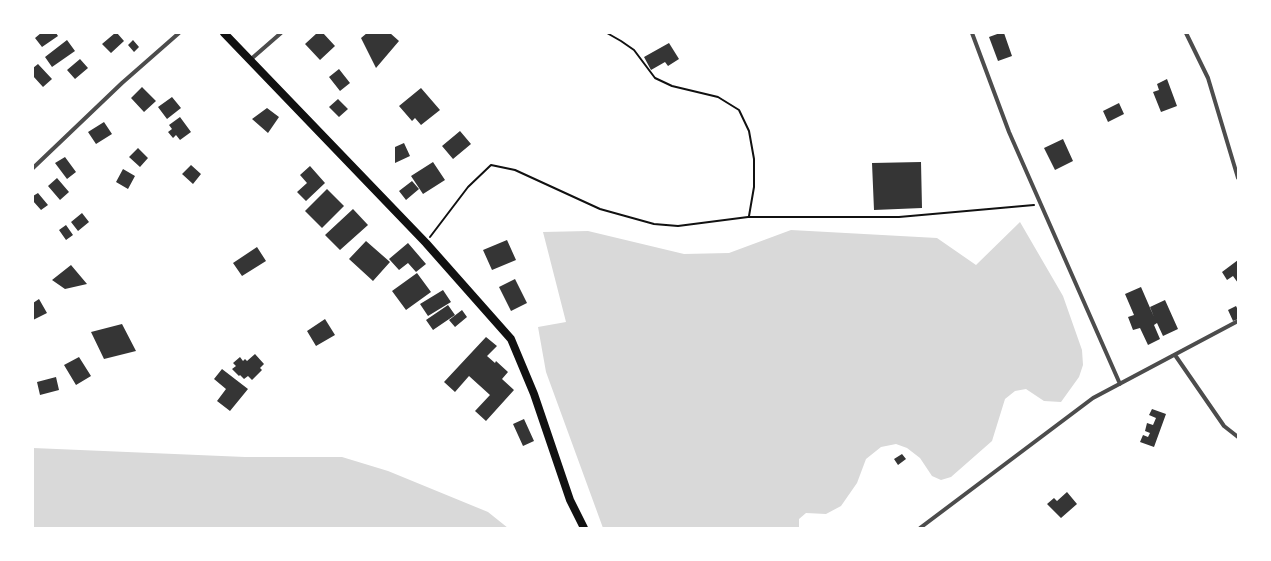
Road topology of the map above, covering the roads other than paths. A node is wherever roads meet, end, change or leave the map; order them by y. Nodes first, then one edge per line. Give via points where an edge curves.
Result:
1 (180, 33) edge
2 (224, 33) edge
3 (281, 33) edge
4 (972, 33) edge
5 (1186, 33) edge
6 (250, 60) junction
7 (33, 168) edge
8 (1238, 178) edge
9 (1238, 321) edge
10 (1175, 355) junction
11 (1120, 384) junction
12 (1238, 437) edge
13 (584, 528) edge
14 (920, 528) edge

1 - 7 street via 122,83
2 - 6 highway
3 - 6 street
4 - 11 street via 1009,132
5 - 8 street via 1208,78
6 - 13 highway via 426,243 511,339 534,394 570,500
9 - 10 street
10 - 11 street
10 - 12 street via 1224,426
11 - 14 street via 1093,398

